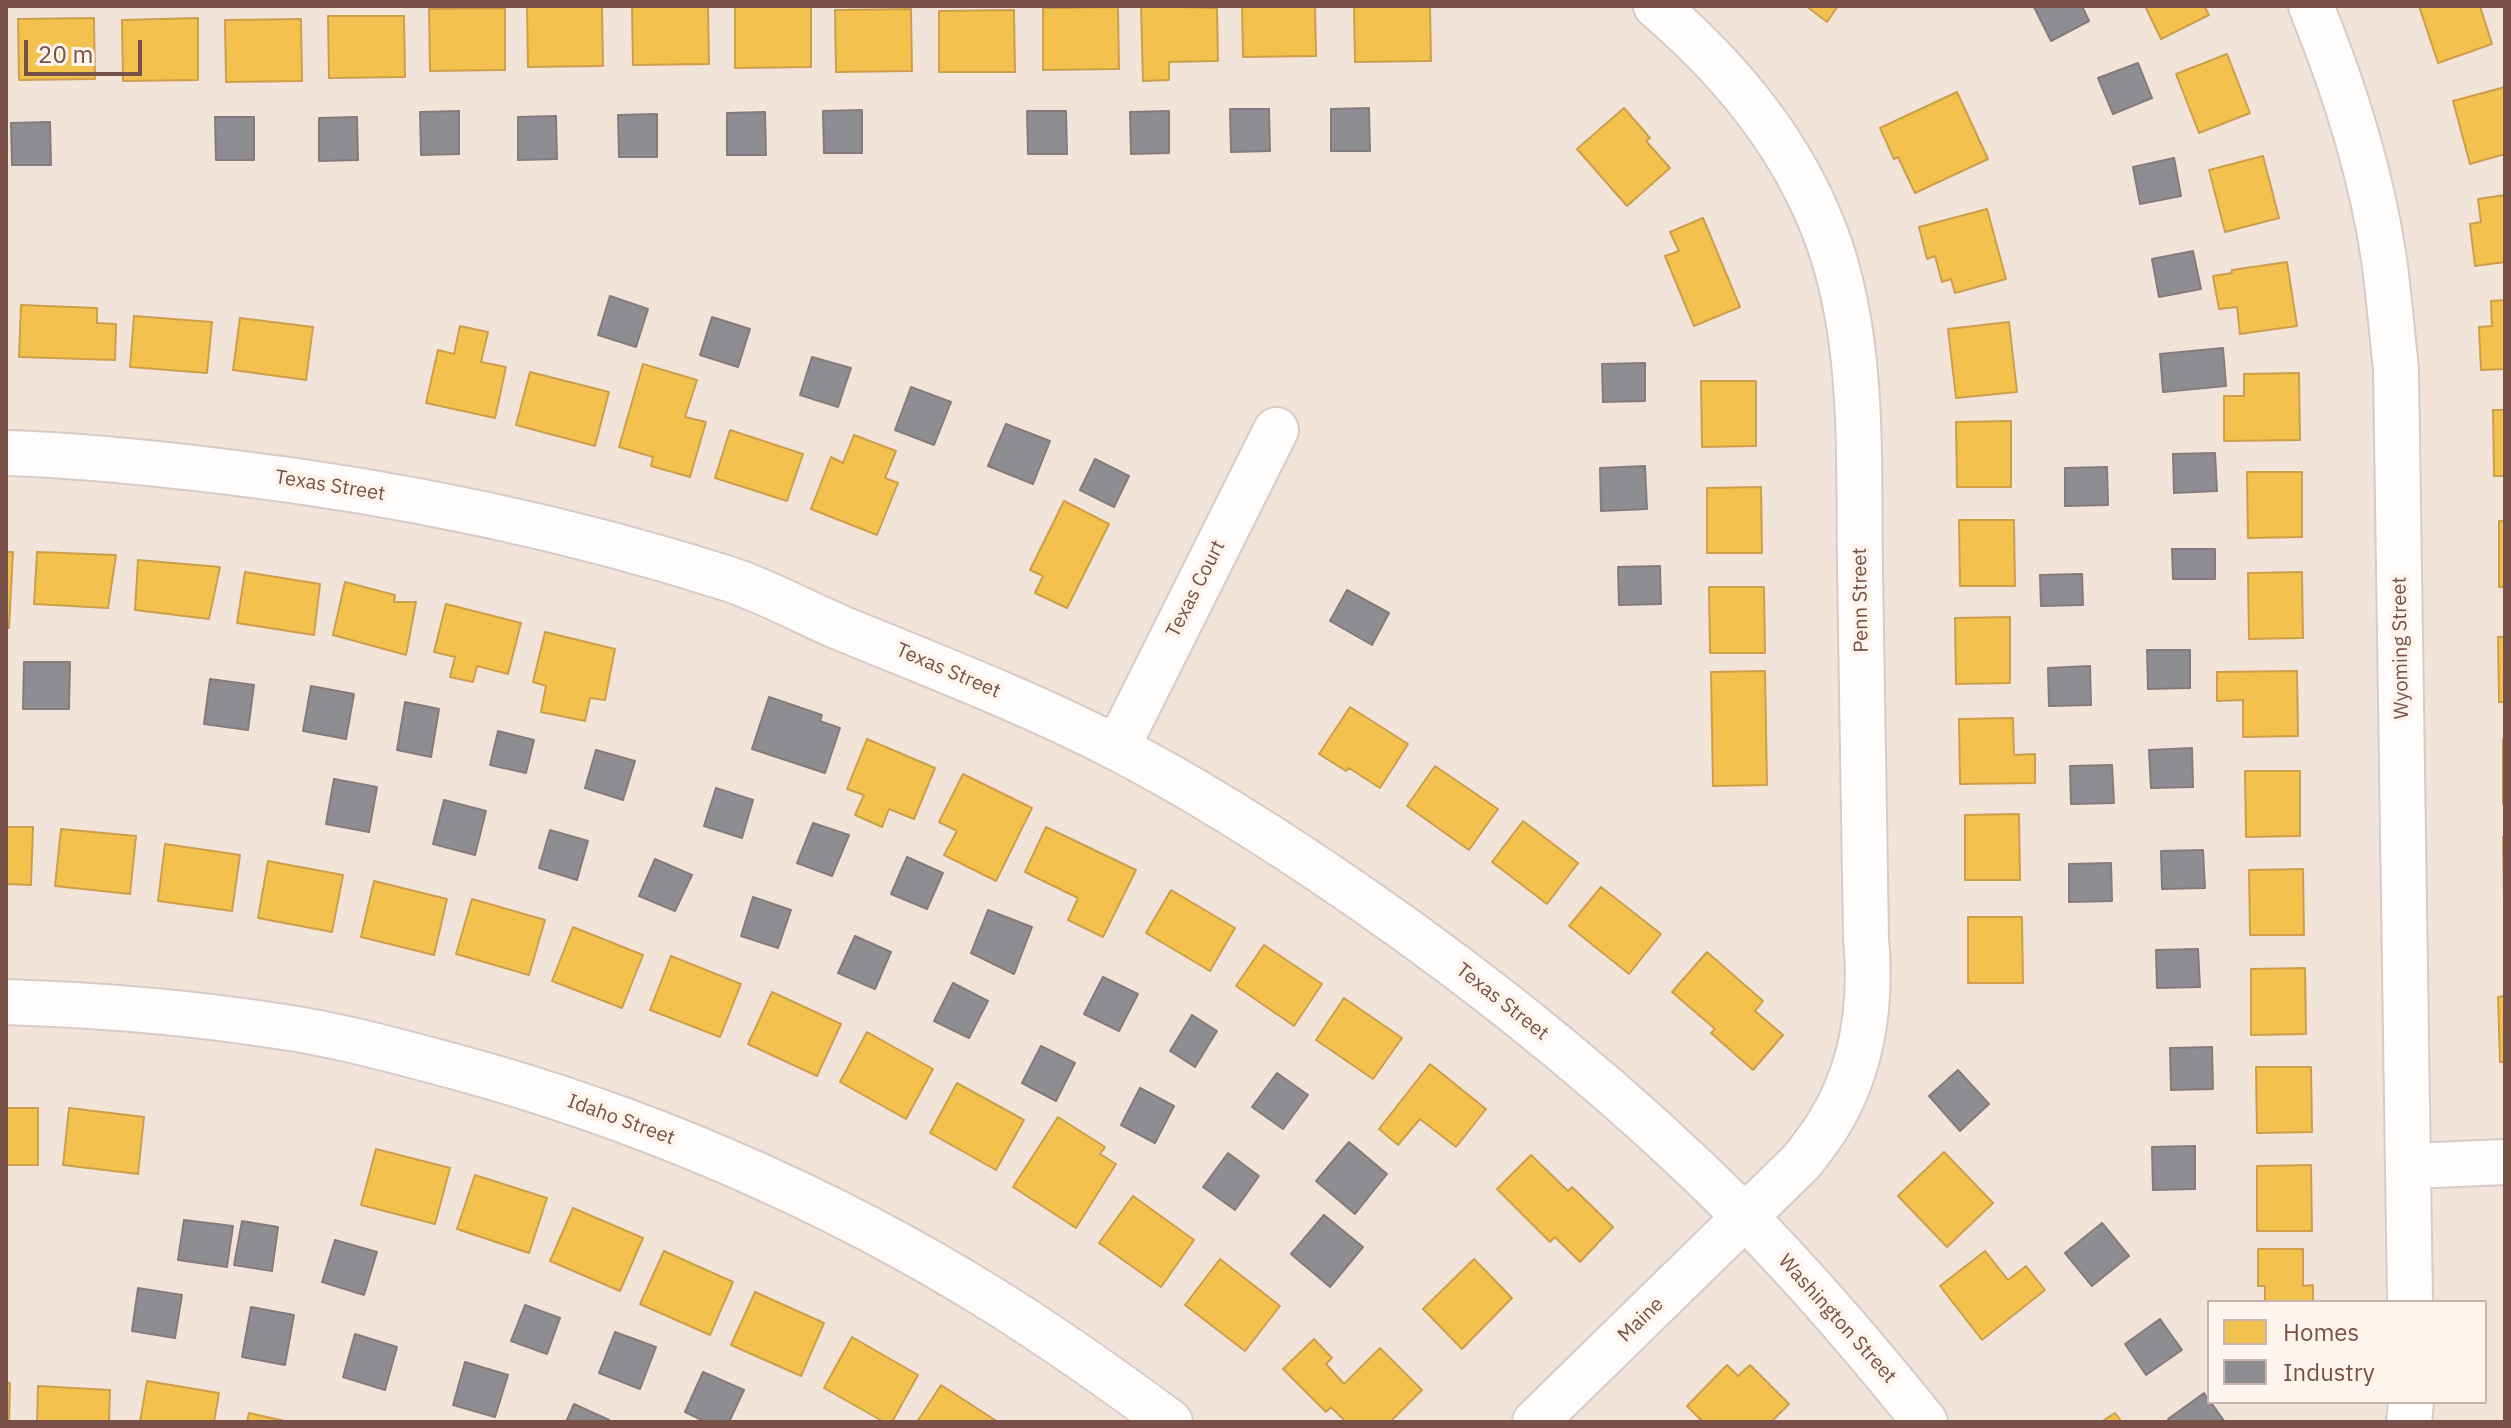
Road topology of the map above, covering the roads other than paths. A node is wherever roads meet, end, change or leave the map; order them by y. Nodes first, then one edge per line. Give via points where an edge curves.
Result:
1 (1656, 6) edge
2 (2311, 6) edge
3 (1276, 430) dead end
4 (6, 453) edge
5 (1117, 748) junction
6 (6, 1002) edge
7 (2505, 1162) edge
8 (2409, 1166) junction
9 (1746, 1218) junction
10 (2410, 1300) edge
11 (1170, 1422) edge
12 (1535, 1422) edge
13 (1925, 1422) edge

1 - 9 street, Penn Street via 1734,81 1799,173 1839,274 1857,387 1867,1015 1854,1071 1829,1124 1802,1161
2 - 8 street, Wyoming Street via 2360,147 2384,257 2396,369
3 - 5 street, Texas Court
4 - 5 street, Texas Street via 324,483 627,549 774,596
5 - 9 street, Texas Street via 1291,850 1437,951 1603,1084
6 - 11 street, Idaho Street via 135,1009 279,1026 460,1067 621,1118 762,1177 872,1231 991,1298
7 - 8 street
8 - 10 street, Wyoming Street
9 - 12 street, Maine
9 - 13 street, Washington Street via 1858,1339

